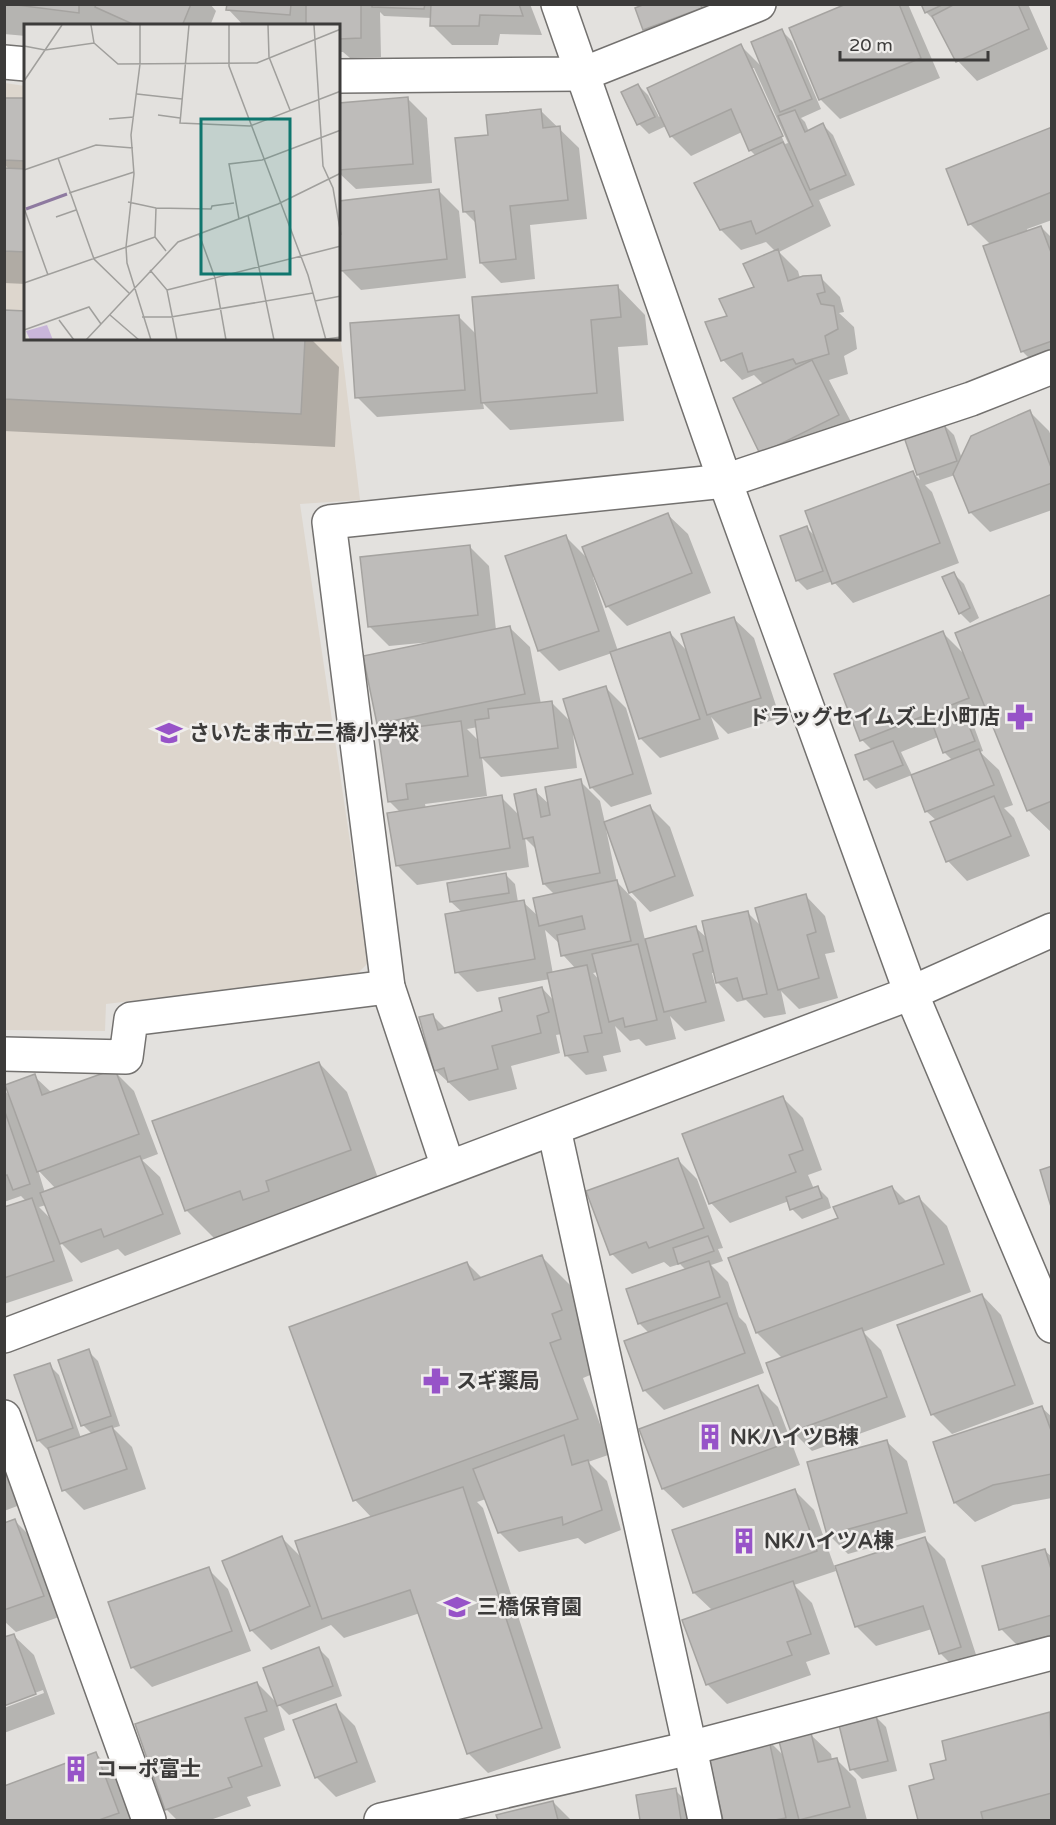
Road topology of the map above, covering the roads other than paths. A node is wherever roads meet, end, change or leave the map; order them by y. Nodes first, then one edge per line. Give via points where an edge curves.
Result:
1 (558, 4) edge
2 (759, 4) edge
3 (4, 62) edge
4 (24, 64) edge
5 (583, 74) junction
6 (340, 76) edge
7 (1052, 367) edge
8 (725, 481) junction
9 (1052, 930) edge
10 (388, 987) junction
11 (911, 993) junction
12 (4, 1054) edge
13 (554, 1129) junction
14 (448, 1167) junction
15 (1052, 1326) edge
16 (4, 1336) edge
17 (4, 1417) edge
18 (1052, 1653) edge
19 (690, 1748) junction
20 (149, 1821) edge
21 (381, 1821) edge
22 (705, 1821) edge

1 - 5 street
2 - 5 street
3 - 4 street
5 - 6 street
5 - 8 street
7 - 8 street via 971,399
8 - 10 street via 329,522
8 - 11 street
9 - 11 street
10 - 12 street via 131,1019 126,1057
10 - 14 street
11 - 13 street
11 - 15 street
13 - 14 street
13 - 19 street
14 - 16 street
17 - 20 street
18 - 19 street
19 - 21 street
19 - 22 street

